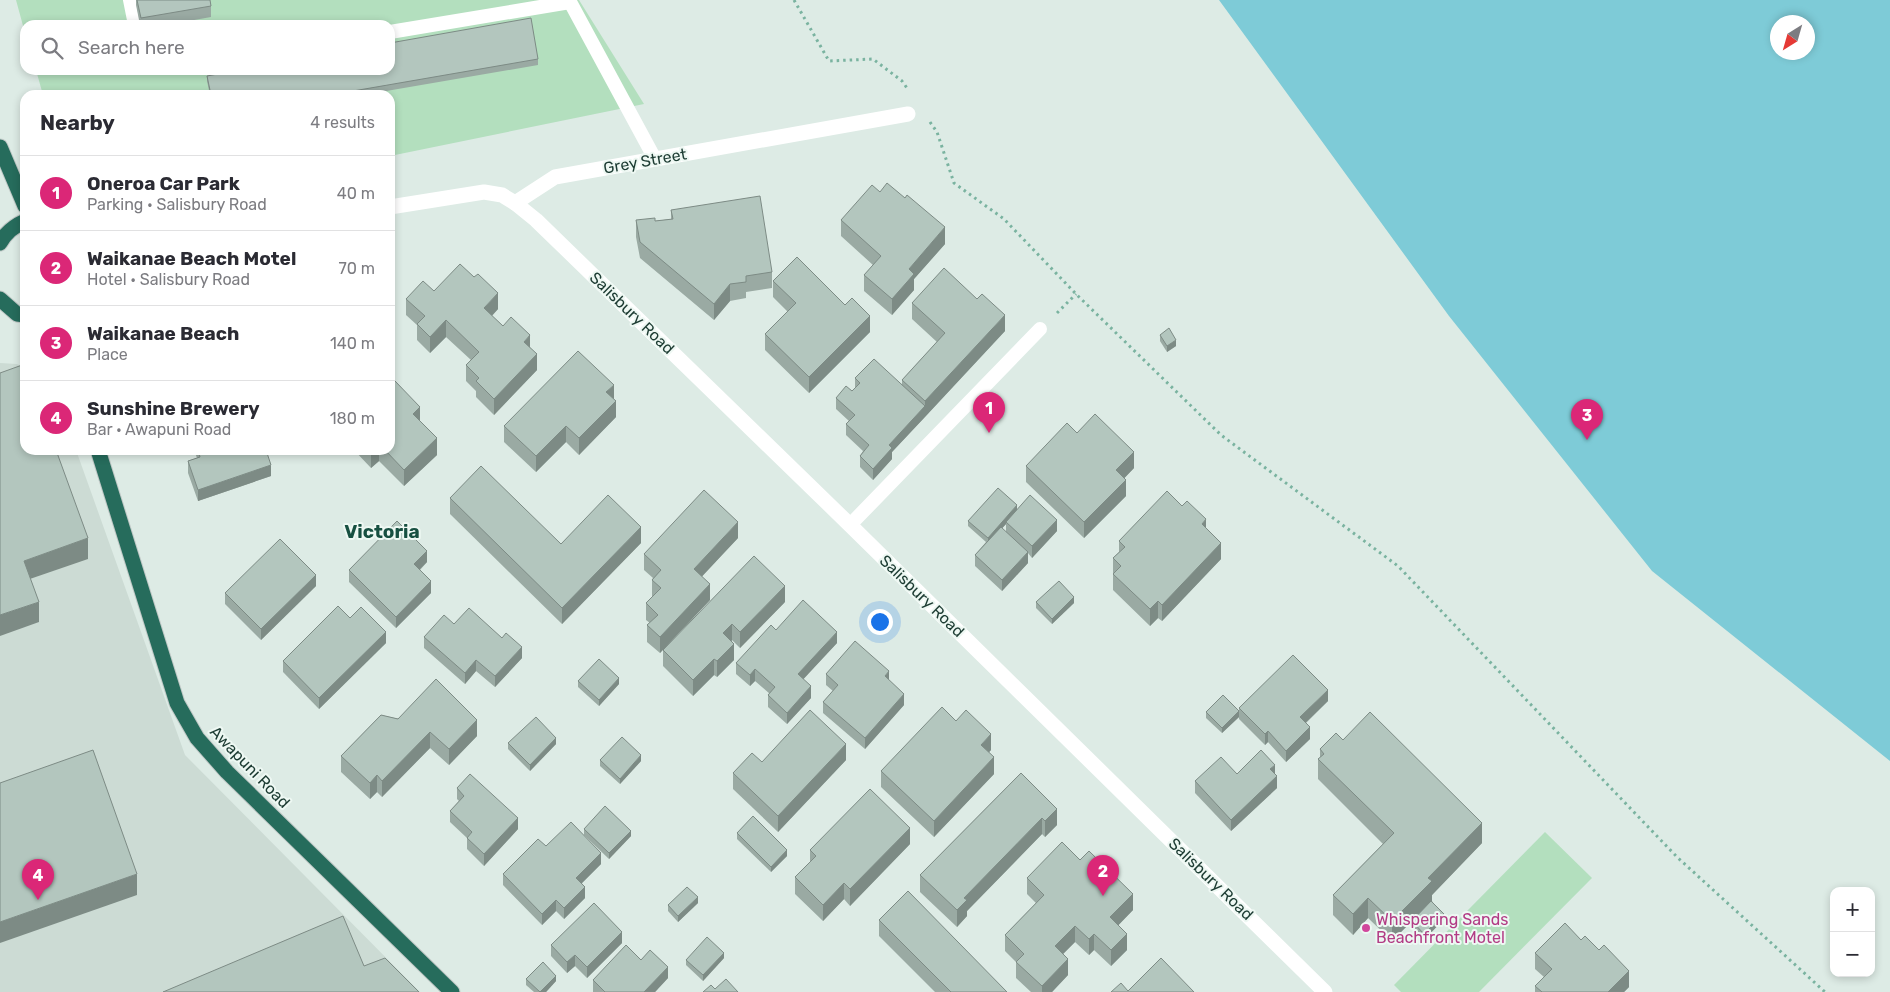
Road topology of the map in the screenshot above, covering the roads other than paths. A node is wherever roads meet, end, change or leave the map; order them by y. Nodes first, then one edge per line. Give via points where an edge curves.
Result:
1 (130, 0) edge
2 (570, 1) edge
3 (134, 20) edge
4 (395, 31) edge
5 (908, 114) dead end
6 (0, 147) edge
7 (656, 159) junction
8 (20, 194) edge
9 (515, 203) junction
10 (395, 205) edge
11 (20, 223) edge
12 (0, 243) edge
13 (0, 298) edge
14 (20, 314) edge
15 (1040, 329) dead end
16 (100, 455) edge
17 (850, 525) junction
18 (452, 992) edge
19 (1325, 992) edge

1 - 3 lane
2 - 4 lane
2 - 7 lane
5 - 7 street, Grey Street
6 - 8 highway
7 - 9 street, Grey Street via 555,177
9 - 10 street via 502,195 484,192
9 - 17 street, Salisbury Road
11 - 12 highway
13 - 14 highway
15 - 17 lane
16 - 18 highway, Awapuni Road via 177,702 197,738
17 - 19 street, Salisbury Road

